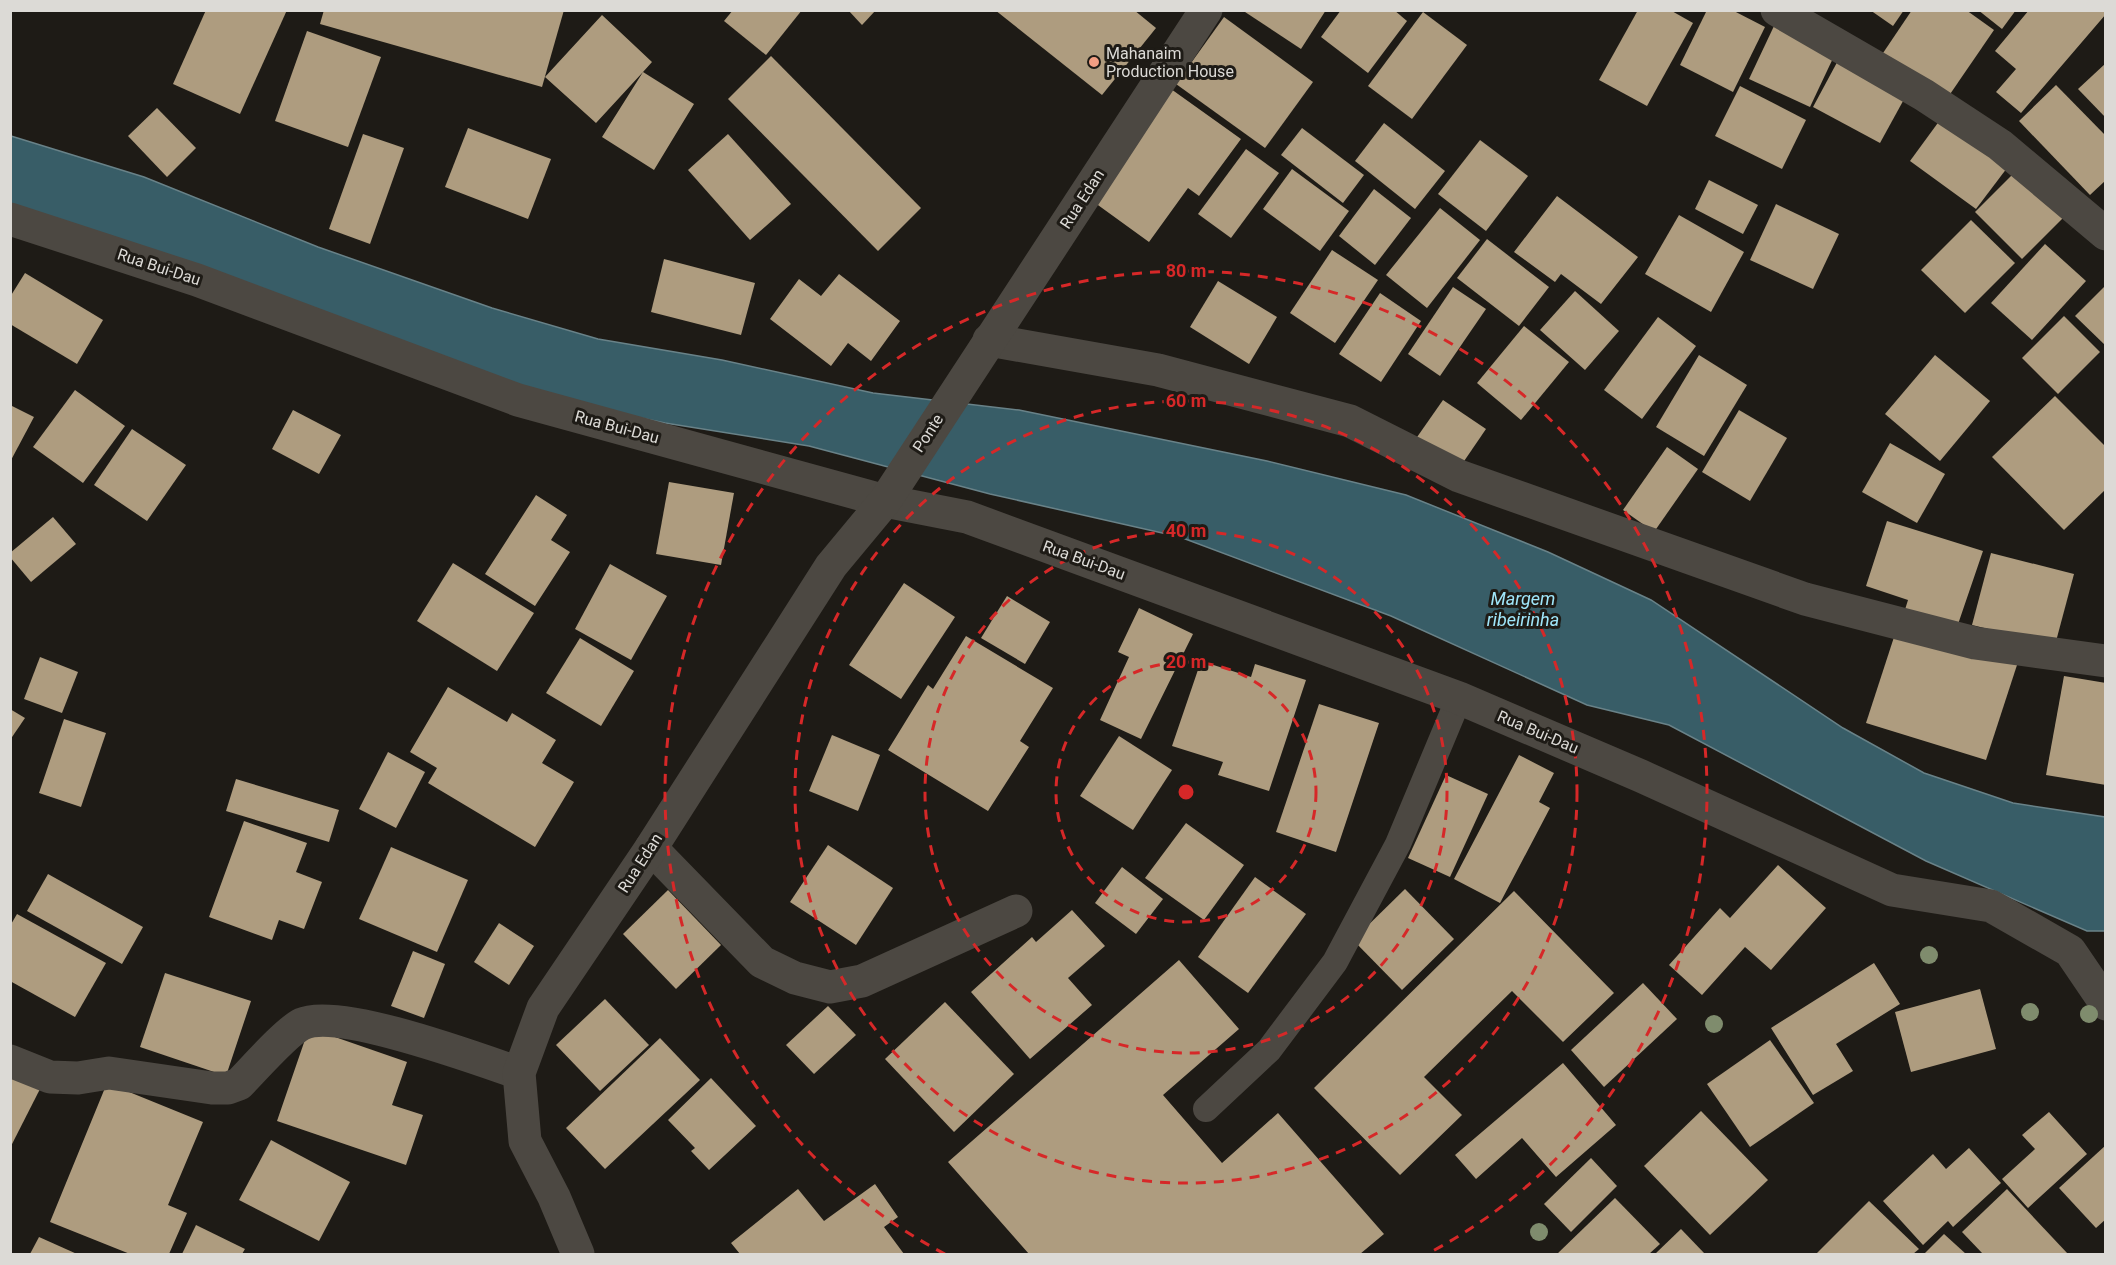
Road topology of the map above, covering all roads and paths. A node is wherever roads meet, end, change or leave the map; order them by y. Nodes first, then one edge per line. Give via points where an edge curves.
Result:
1 (1206, 10) edge
2 (1777, 10) edge
3 (10, 219) edge
4 (2106, 234) edge
5 (989, 340) junction
6 (958, 387) joint
7 (892, 490) junction
8 (2106, 661) edge
9 (1459, 699) junction
10 (651, 848) junction
11 (1016, 910) dead end
12 (2106, 1004) edge
13 (10, 1061) edge
14 (519, 1073) junction
15 (1206, 1109) dead end
16 (578, 1254) edge

1 - 5 street, Rua Edan
2 - 4 street via 1924,94 2000,145
3 - 7 street, Rua Bui-Dau via 197,280 518,400
5 - 6 street, Rua Edan
5 - 8 street via 1158,370 1350,421 1459,476 1806,599 1975,643
6 - 7 street, Ponte
7 - 9 street, Rua Bui-Dau
7 - 10 street, Rua Edan via 831,566
9 - 12 street, Rua Bui-Dau via 1641,776 1892,890 1991,906 2070,951
9 - 15 lane via 1398,844 1335,962 1269,1050
10 - 11 street via 762,962 795,978 830,987 862,981
10 - 14 street, Rua Edan via 543,1008
13 - 14 street via 50,1077 109,1073 228,1088 239,1084 300,1025 314,1020 355,1025 444,1048
14 - 16 street, Rua Edan via 525,1141

